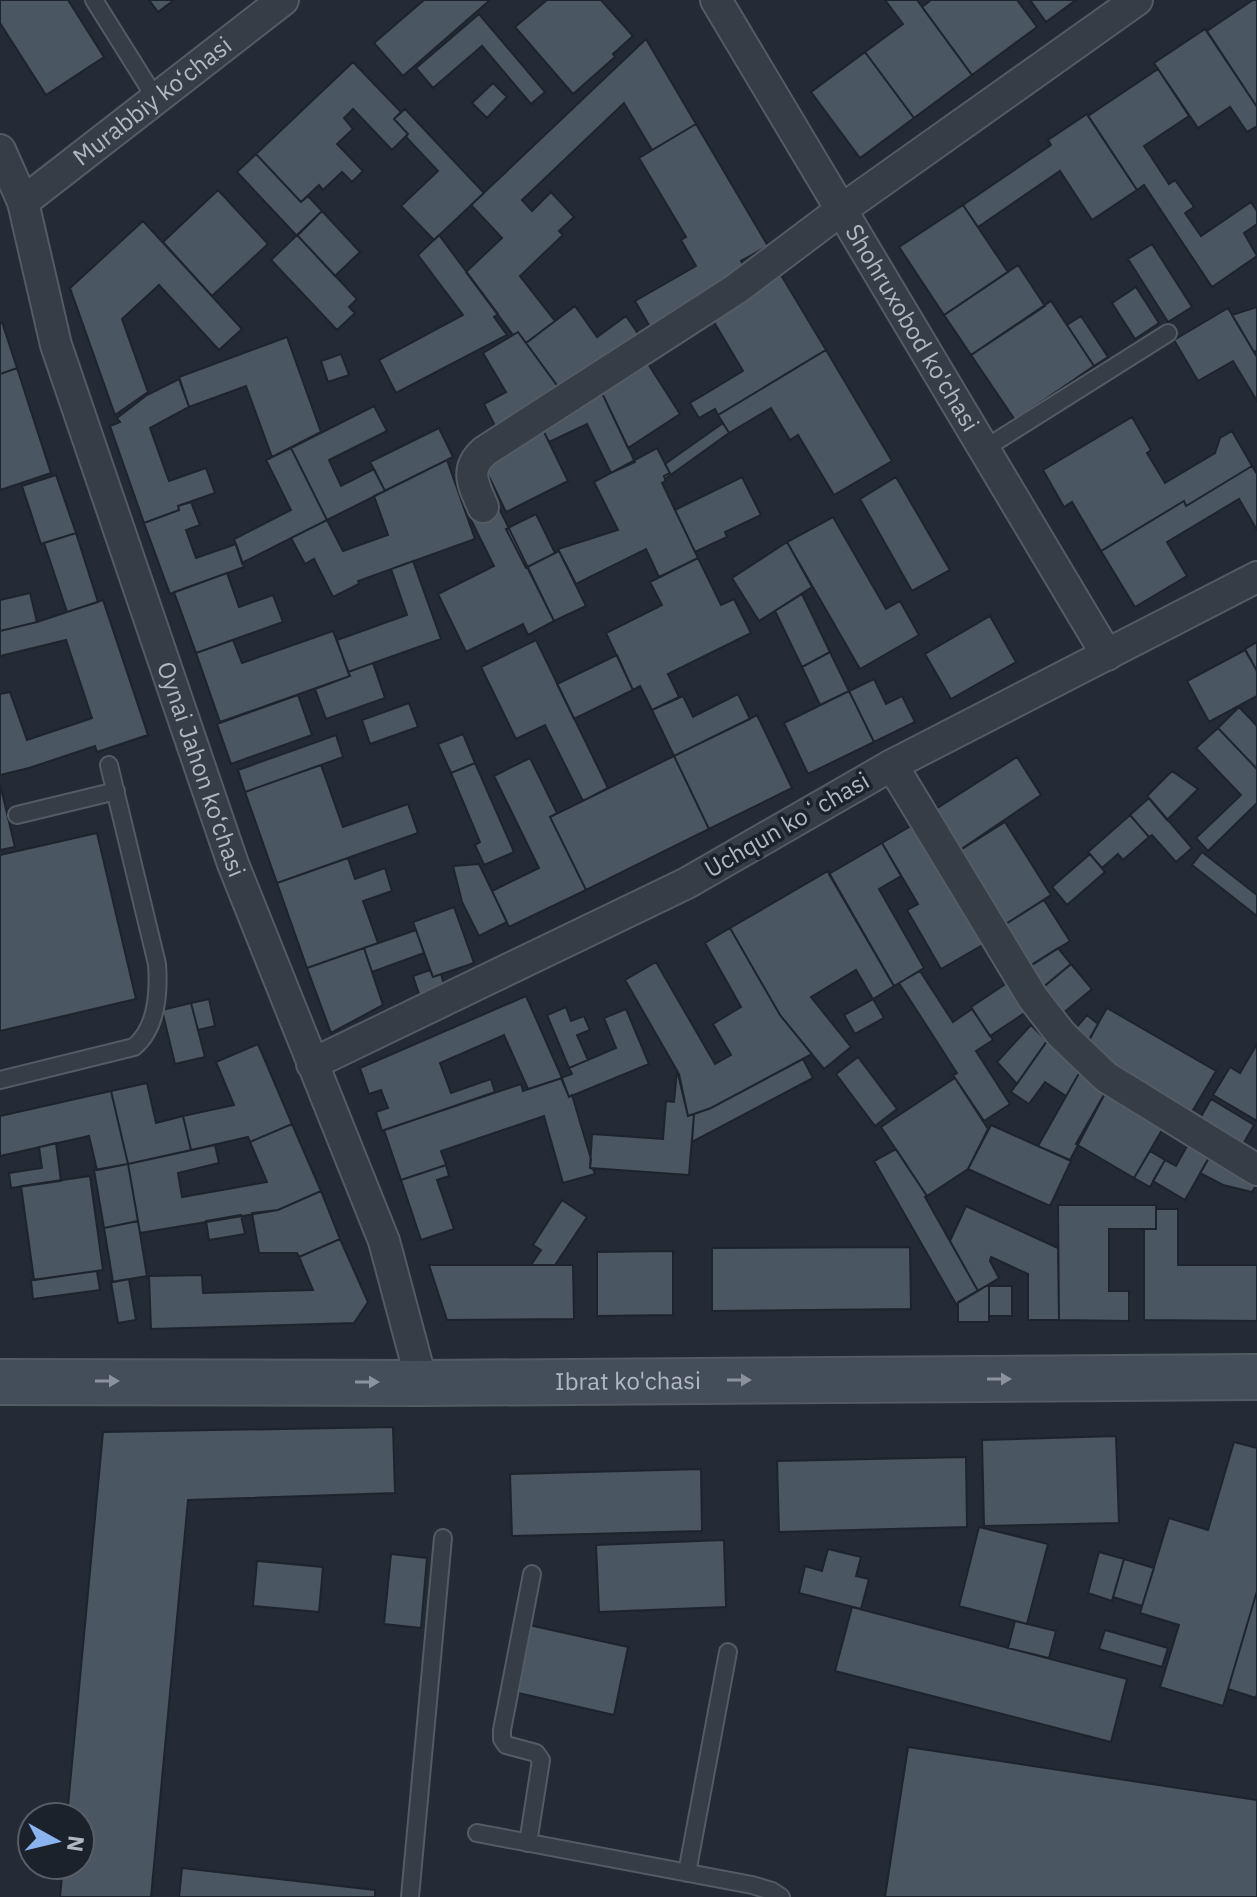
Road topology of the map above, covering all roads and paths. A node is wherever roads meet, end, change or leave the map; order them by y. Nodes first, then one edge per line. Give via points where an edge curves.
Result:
1 (94, 0) edge
2 (283, 0) edge
3 (716, 0) edge
4 (1137, 0) edge
5 (156, 99) junction
6 (0, 150) edge
7 (23, 202) junction
8 (841, 210) junction
9 (1168, 333) dead end
10 (984, 449) junction
11 (483, 507) dead end
12 (1257, 577) edge
13 (1107, 655) junction
14 (109, 765) dead end
15 (892, 765) junction
16 (116, 791) junction
17 (17, 815) dead end
18 (312, 1064) junction
19 (0, 1080) edge
20 (1257, 1170) edge
21 (1257, 1377) edge
22 (14, 1381) edge
23 (422, 1383) junction
24 (443, 1538) dead end
25 (532, 1574) dead end
26 (728, 1652) dead end
27 (477, 1833) dead end
28 (528, 1843) junction
29 (687, 1873) junction
30 (410, 1897) edge
31 (781, 1897) edge

1 - 5 lane
2 - 5 street, Murabbiy ko‘chasi
3 - 8 street, Shohruxobod ko'chasi
4 - 8 street
5 - 7 street, Murabbiy ko‘chasi
6 - 7 street, Oynai Jahon ko‘chasi
7 - 18 street, Oynai Jahon ko‘chasi via 56,345 233,864
8 - 10 street, Shohruxobod ko'chasi
8 - 11 street via 736,289 475,459 474,486
9 - 10 lane
10 - 13 street, Shohruxobod ko'chasi
12 - 13 street, Uchqun koʻchasi
13 - 15 street, Uchqun koʻchasi
14 - 16 lane
15 - 18 street, Uchqun koʻchasi via 687,883
15 - 20 street via 1033,998 1061,1034 1106,1077
16 - 17 lane
16 - 19 lane via 157,964 159,986 148,1028 134,1047
18 - 23 street, Oynai Jahon ko‘chasi via 384,1241
23 -> 21 main road, Ibrat ko'chasi
22 -> 23 main road, Ibrat ko'chasi
24 - 30 lane
25 - 28 lane via 502,1730 506,1745 536,1753 541,1760
26 - 29 lane
27 - 28 lane
28 - 29 lane
29 - 31 lane via 752,1885

